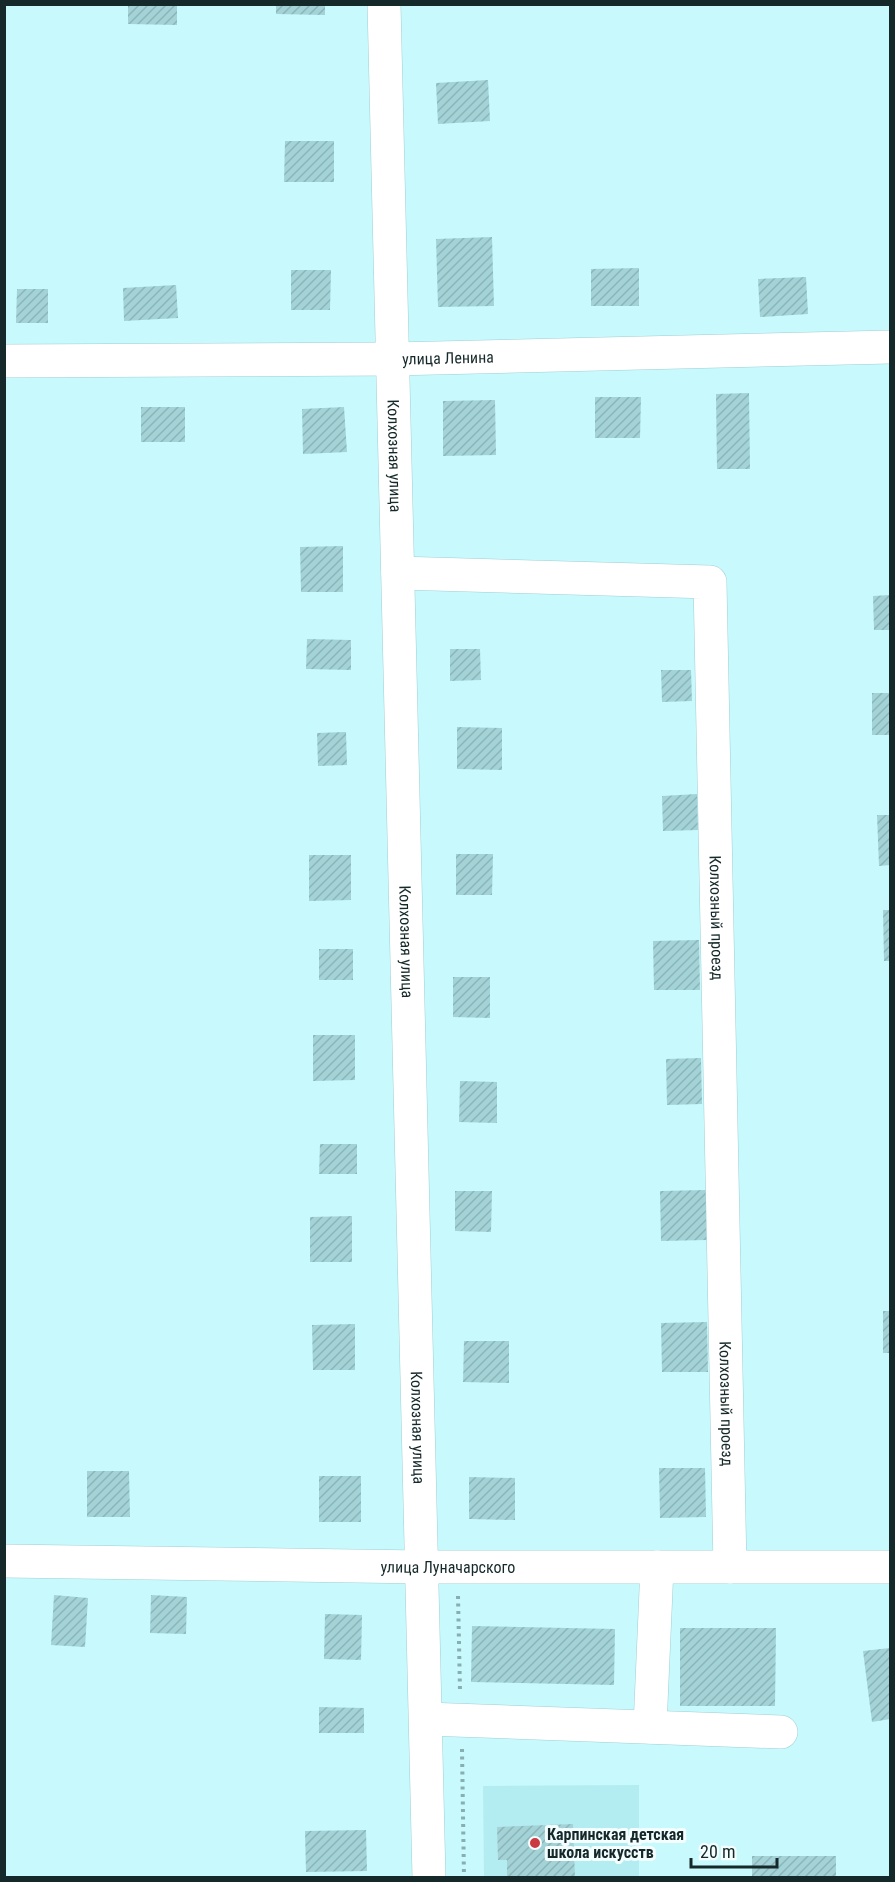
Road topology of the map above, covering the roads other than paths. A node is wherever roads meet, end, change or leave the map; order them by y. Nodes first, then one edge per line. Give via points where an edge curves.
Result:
1 (384, 4) edge
2 (891, 347) edge
3 (393, 359) junction
4 (4, 361) edge
5 (398, 573) junction
6 (4, 1561) edge
7 (422, 1567) junction
8 (657, 1567) junction
9 (730, 1567) junction
10 (891, 1567) edge
11 (426, 1719) junction
12 (650, 1727) junction
13 (781, 1732) dead end
14 (429, 1878) edge

1 - 3 street, Колхозная улица
2 - 3 street, улица Ленина
3 - 4 street, улица Ленина
3 - 5 street, Колхозная улица
5 - 7 street, Колхозная улица
5 - 9 street, Колхозный проезд via 711,582
6 - 7 street, улица Луначарского
7 - 8 street, улица Луначарского
7 - 11 street, Колхозная улица
8 - 9 street, улица Луначарского
8 - 12 street
9 - 10 street, улица Луначарского
11 - 12 street
11 - 14 street, Колхозная улица
12 - 13 street

